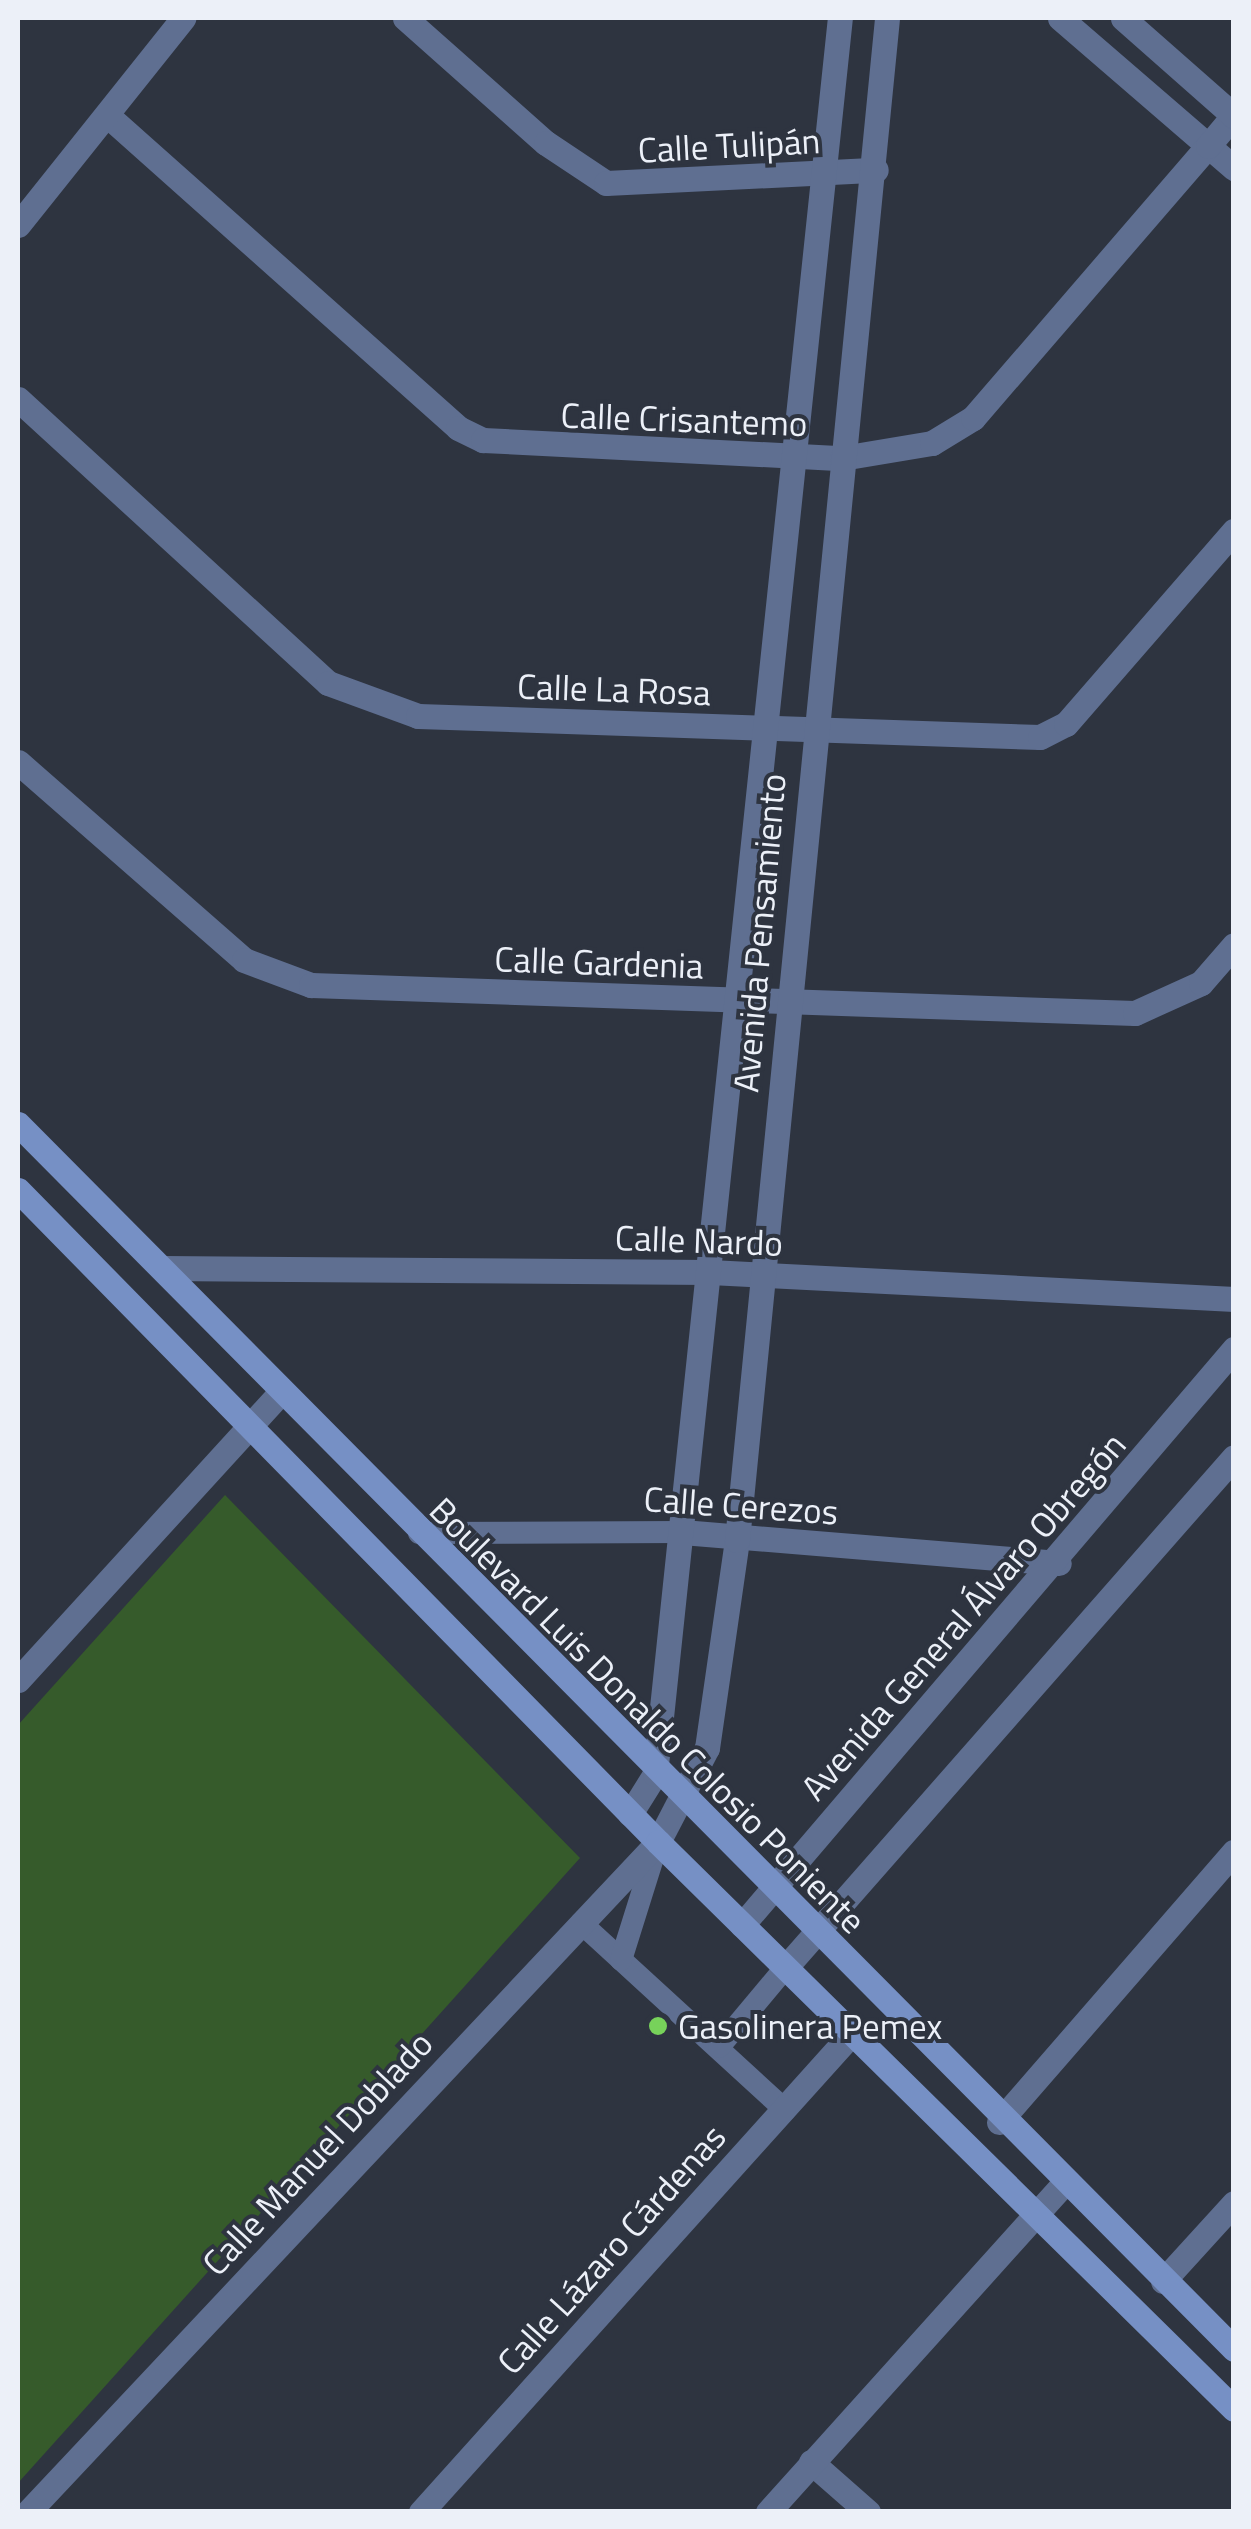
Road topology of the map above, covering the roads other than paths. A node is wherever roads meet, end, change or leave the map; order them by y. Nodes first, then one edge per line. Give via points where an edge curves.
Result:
1 (184, 18) edge
2 (405, 18) edge
3 (840, 18) edge
4 (886, 18) edge
5 (1060, 18) edge
6 (1123, 18) edge
7 (107, 115) junction
8 (1234, 116) edge
9 (1208, 146) junction
10 (1234, 168) edge
11 (876, 170) junction
12 (826, 177) junction
13 (18, 225) edge
14 (18, 399) edge
15 (842, 458) junction
16 (795, 461) junction
17 (1234, 532) edge
18 (766, 730) junction
19 (813, 733) junction
20 (18, 762) edge
21 (1234, 945) edge
22 (733, 1002) junction
23 (787, 1005) junction
24 (18, 1124) edge
25 (18, 1190) edge
26 (162, 1268) junction
27 (710, 1272) junction
28 (763, 1277) junction
29 (1234, 1298) edge
30 (1234, 1349) edge
31 (282, 1392) junction
32 (250, 1424) junction
33 (1234, 1457) edge
34 (682, 1532) junction
35 (418, 1533) junction
36 (737, 1540) junction
37 (1059, 1563) junction
38 (18, 1680) edge
39 (654, 1774) junction
40 (683, 1802) junction
41 (630, 1814) junction
42 (658, 1842) junction
43 (1234, 1852) edge
44 (773, 1890) junction
45 (581, 1923) junction
46 (742, 1925) junction
47 (817, 1936) junction
48 (621, 1960) junction
49 (785, 1968) junction
50 (852, 2033) junction
51 (718, 2047) junction
52 (785, 2110) junction
53 (999, 2122) junction
54 (1062, 2185) junction
55 (1234, 2203) edge
56 (1037, 2212) junction
57 (1162, 2281) junction
58 (1234, 2349) edge
59 (1234, 2409) edge
60 (812, 2462) junction
61 (28, 2512) edge
62 (421, 2512) edge
63 (768, 2512) edge
64 (868, 2512) edge

1 - 7 street
2 - 12 street, Calle Tulipán via 546,143 606,183
3 - 12 street, Avenida Pensamiento
4 - 11 street, Avenida Pensamiento
5 - 9 street
6 - 8 street
7 - 13 street
7 - 16 street, Calle Crisantemo via 458,428 512,446
8 - 9 street, Calle Crisantemo
9 - 10 street
9 - 15 street, Calle Crisantemo via 964,425 932,443
11 - 12 street, Calle Tulipán
11 - 15 street, Avenida Pensamiento
12 - 16 street, Avenida Pensamiento
14 - 18 street, Calle La Rosa via 328,684 360,702 418,716
15 - 16 street, Calle Crisantemo
15 - 19 street, Avenida Pensamiento
16 - 18 street, Avenida Pensamiento
17 - 19 street, Calle La Rosa via 1066,724 1040,738
18 - 19 street, Calle La Rosa
18 - 22 street, Avenida Pensamiento
19 - 23 street, Avenida Pensamiento
20 - 22 street, Calle Gardenia via 273,977
21 - 23 street, Calle Gardenia via 1201,983 1135,1013
22 - 23 street, Calle Gardenia
22 - 27 street, Avenida Pensamiento
23 - 28 street, Avenida Pensamiento
24 - 26 main road, Boulevard Luis Donaldo Colosio Poniente
25 - 32 main road
26 - 27 street, Calle Nardo
26 - 31 main road, Boulevard Luis Donaldo Colosio Poniente
27 - 28 street, Calle Nardo
27 - 34 street, Avenida Pensamiento
28 - 29 street, Calle Nardo
28 - 36 street, Avenida Pensamiento
30 - 37 street, Avenida General Álvaro Obregón
31 - 32 street
31 - 35 main road, Boulevard Luis Donaldo Colosio Poniente
32 - 38 street
32 - 41 main road
33 - 47 street
34 - 35 lane, Calle Cerezos
34 - 36 street, Calle Cerezos
34 - 39 street, Avenida Pensamiento
35 - 39 main road, Boulevard Luis Donaldo Colosio Poniente
36 - 37 street, Calle Cerezos
36 - 40 street, Avenida Pensamiento via 706,1748
37 - 44 street, Avenida General Álvaro Obregón
39 - 40 main road, Boulevard Luis Donaldo Colosio Poniente
39 - 41 street, Avenida Pensamiento
40 - 42 street, Avenida Pensamiento
40 - 44 main road, Boulevard Luis Donaldo Colosio Poniente
41 - 42 main road
42 - 45 street, Calle Manuel Doblado
42 - 46 main road
42 - 48 lane
43 - 53 street
44 - 46 street, Avenida General Álvaro Obregón
44 - 47 main road, Boulevard Luis Donaldo Colosio Poniente
45 - 48 lane
45 - 61 street, Calle Manuel Doblado
46 - 49 main road
47 - 49 street
47 - 53 main road, Boulevard Luis Donaldo Colosio Poniente
48 - 51 lane
49 - 50 main road
49 - 51 lane
50 - 52 street, Calle Lázaro Cárdenas
50 - 56 main road
51 - 52 lane
52 - 62 street, Calle Lázaro Cárdenas
53 - 54 main road, Boulevard Luis Donaldo Colosio Poniente
54 - 56 street
54 - 57 main road, Boulevard Luis Donaldo Colosio Poniente
55 - 57 street
56 - 59 main road
56 - 60 street
57 - 58 main road, Boulevard Luis Donaldo Colosio Poniente
60 - 63 street
60 - 64 street

